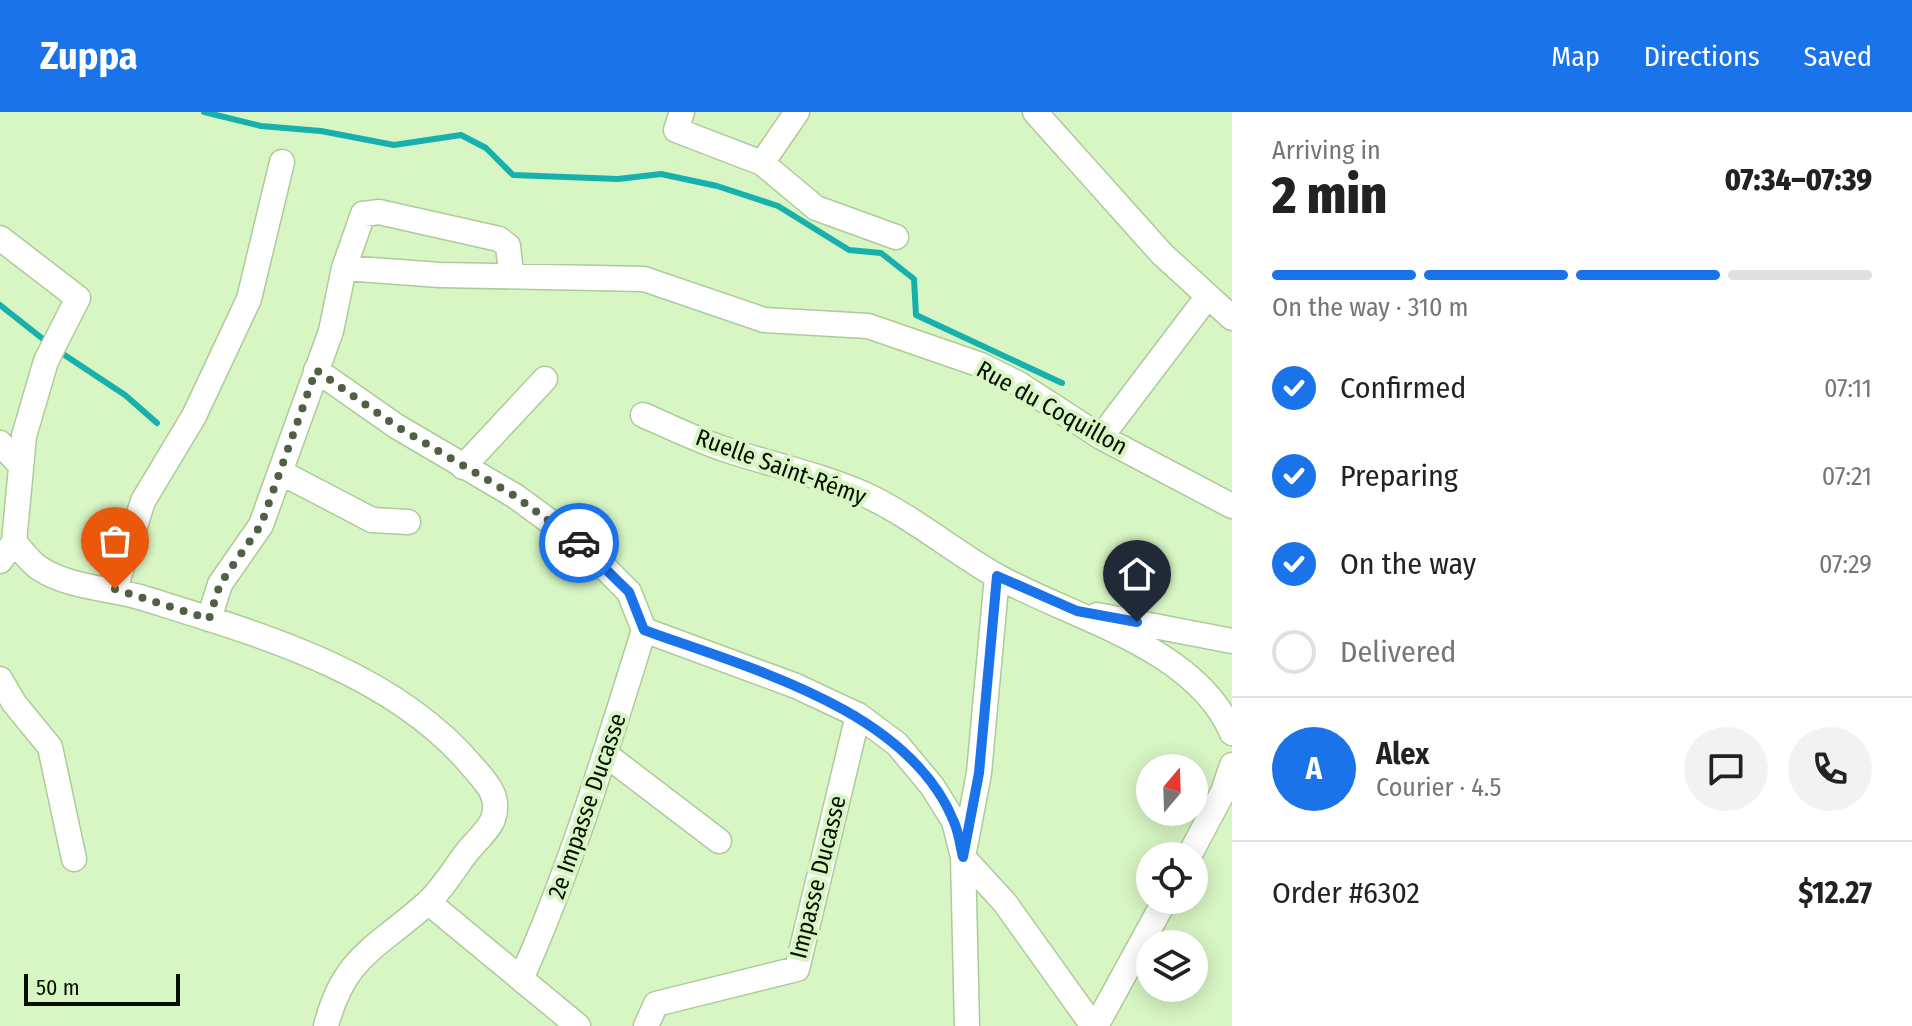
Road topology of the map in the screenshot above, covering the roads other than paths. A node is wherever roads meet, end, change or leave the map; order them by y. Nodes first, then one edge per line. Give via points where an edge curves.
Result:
1 (682, 112) edge
2 (797, 112) edge
3 (1035, 112) edge
4 (282, 162) dead end
5 (762, 163) junction
6 (896, 237) dead end
7 (0, 238) edge
8 (344, 268) junction
9 (511, 273) junction
10 (1208, 296) junction
11 (1232, 318) edge
12 (316, 370) junction
13 (545, 379) dead end
14 (643, 415) dead end
15 (1101, 437) junction
16 (0, 443) edge
17 (21, 466) junction
18 (463, 467) junction
19 (280, 472) junction
20 (1232, 506) edge
21 (408, 522) dead end
22 (7, 552) edge
23 (997, 576) junction
24 (115, 589) junction
25 (1077, 611) junction
26 (209, 619) junction
27 (644, 630) junction
28 (1232, 641) edge
29 (0, 679) edge
30 (858, 715) junction
31 (1232, 733) edge
32 (605, 754) junction
33 (1232, 765) edge
34 (719, 841) dead end
35 (1196, 842) edge
36 (963, 857) junction
37 (74, 859) dead end
38 (428, 902) junction
39 (1157, 914) edge
40 (521, 979) junction
41 (326, 1026) edge
42 (578, 1026) edge
43 (646, 1026) edge
44 (967, 1026) edge
45 (1094, 1026) edge

1 - 5 street via 676,130
2 - 5 street
3 - 10 street via 1162,254
4 - 24 street via 249,299 194,416 143,501
5 - 6 street via 816,208
7 - 17 street via 78,298 46,361 24,436
8 - 9 street, Rue du Coquillon via 440,275
8 - 9 street via 360,218 373,211 499,239 508,246
8 - 12 street via 331,331
9 - 15 street, Rue du Coquillon via 644,279 764,320 868,326 981,365
10 - 11 street
10 - 15 street
12 - 18 street
12 - 19 street
13 - 18 street
14 - 23 street, Ruelle Saint-Rémy via 725,449 867,496
15 - 20 street, Rue du Coquillon
16 - 17 street
17 - 22 street
18 - 27 street via 515,496 582,545 629,592
19 - 21 street via 372,520
19 - 26 street via 261,525 220,584
22 - 24 street via 76,583
23 - 25 street, Ruelle Saint-Rémy
23 - 36 street via 979,773
24 - 26 street
25 - 28 street
25 - 31 street, Ruelle Saint-Rémy via 1163,658 1208,693
26 - 38 street via 362,680 419,716 488,784 496,799 493,820
27 - 30 street via 796,686
27 - 32 street, 2e Impasse Ducasse
29 - 37 street via 50,747
30 - 36 street via 897,744 932,786 954,821
30 - 43 street, Impasse Ducasse via 797,969 656,1004
32 - 34 street
32 - 40 street, 2e Impasse Ducasse via 556,900
33 - 35 street
36 - 44 street
36 - 45 street via 1005,903
38 - 40 street
38 - 41 street via 358,958 334,995
39 - 45 street
40 - 42 street

